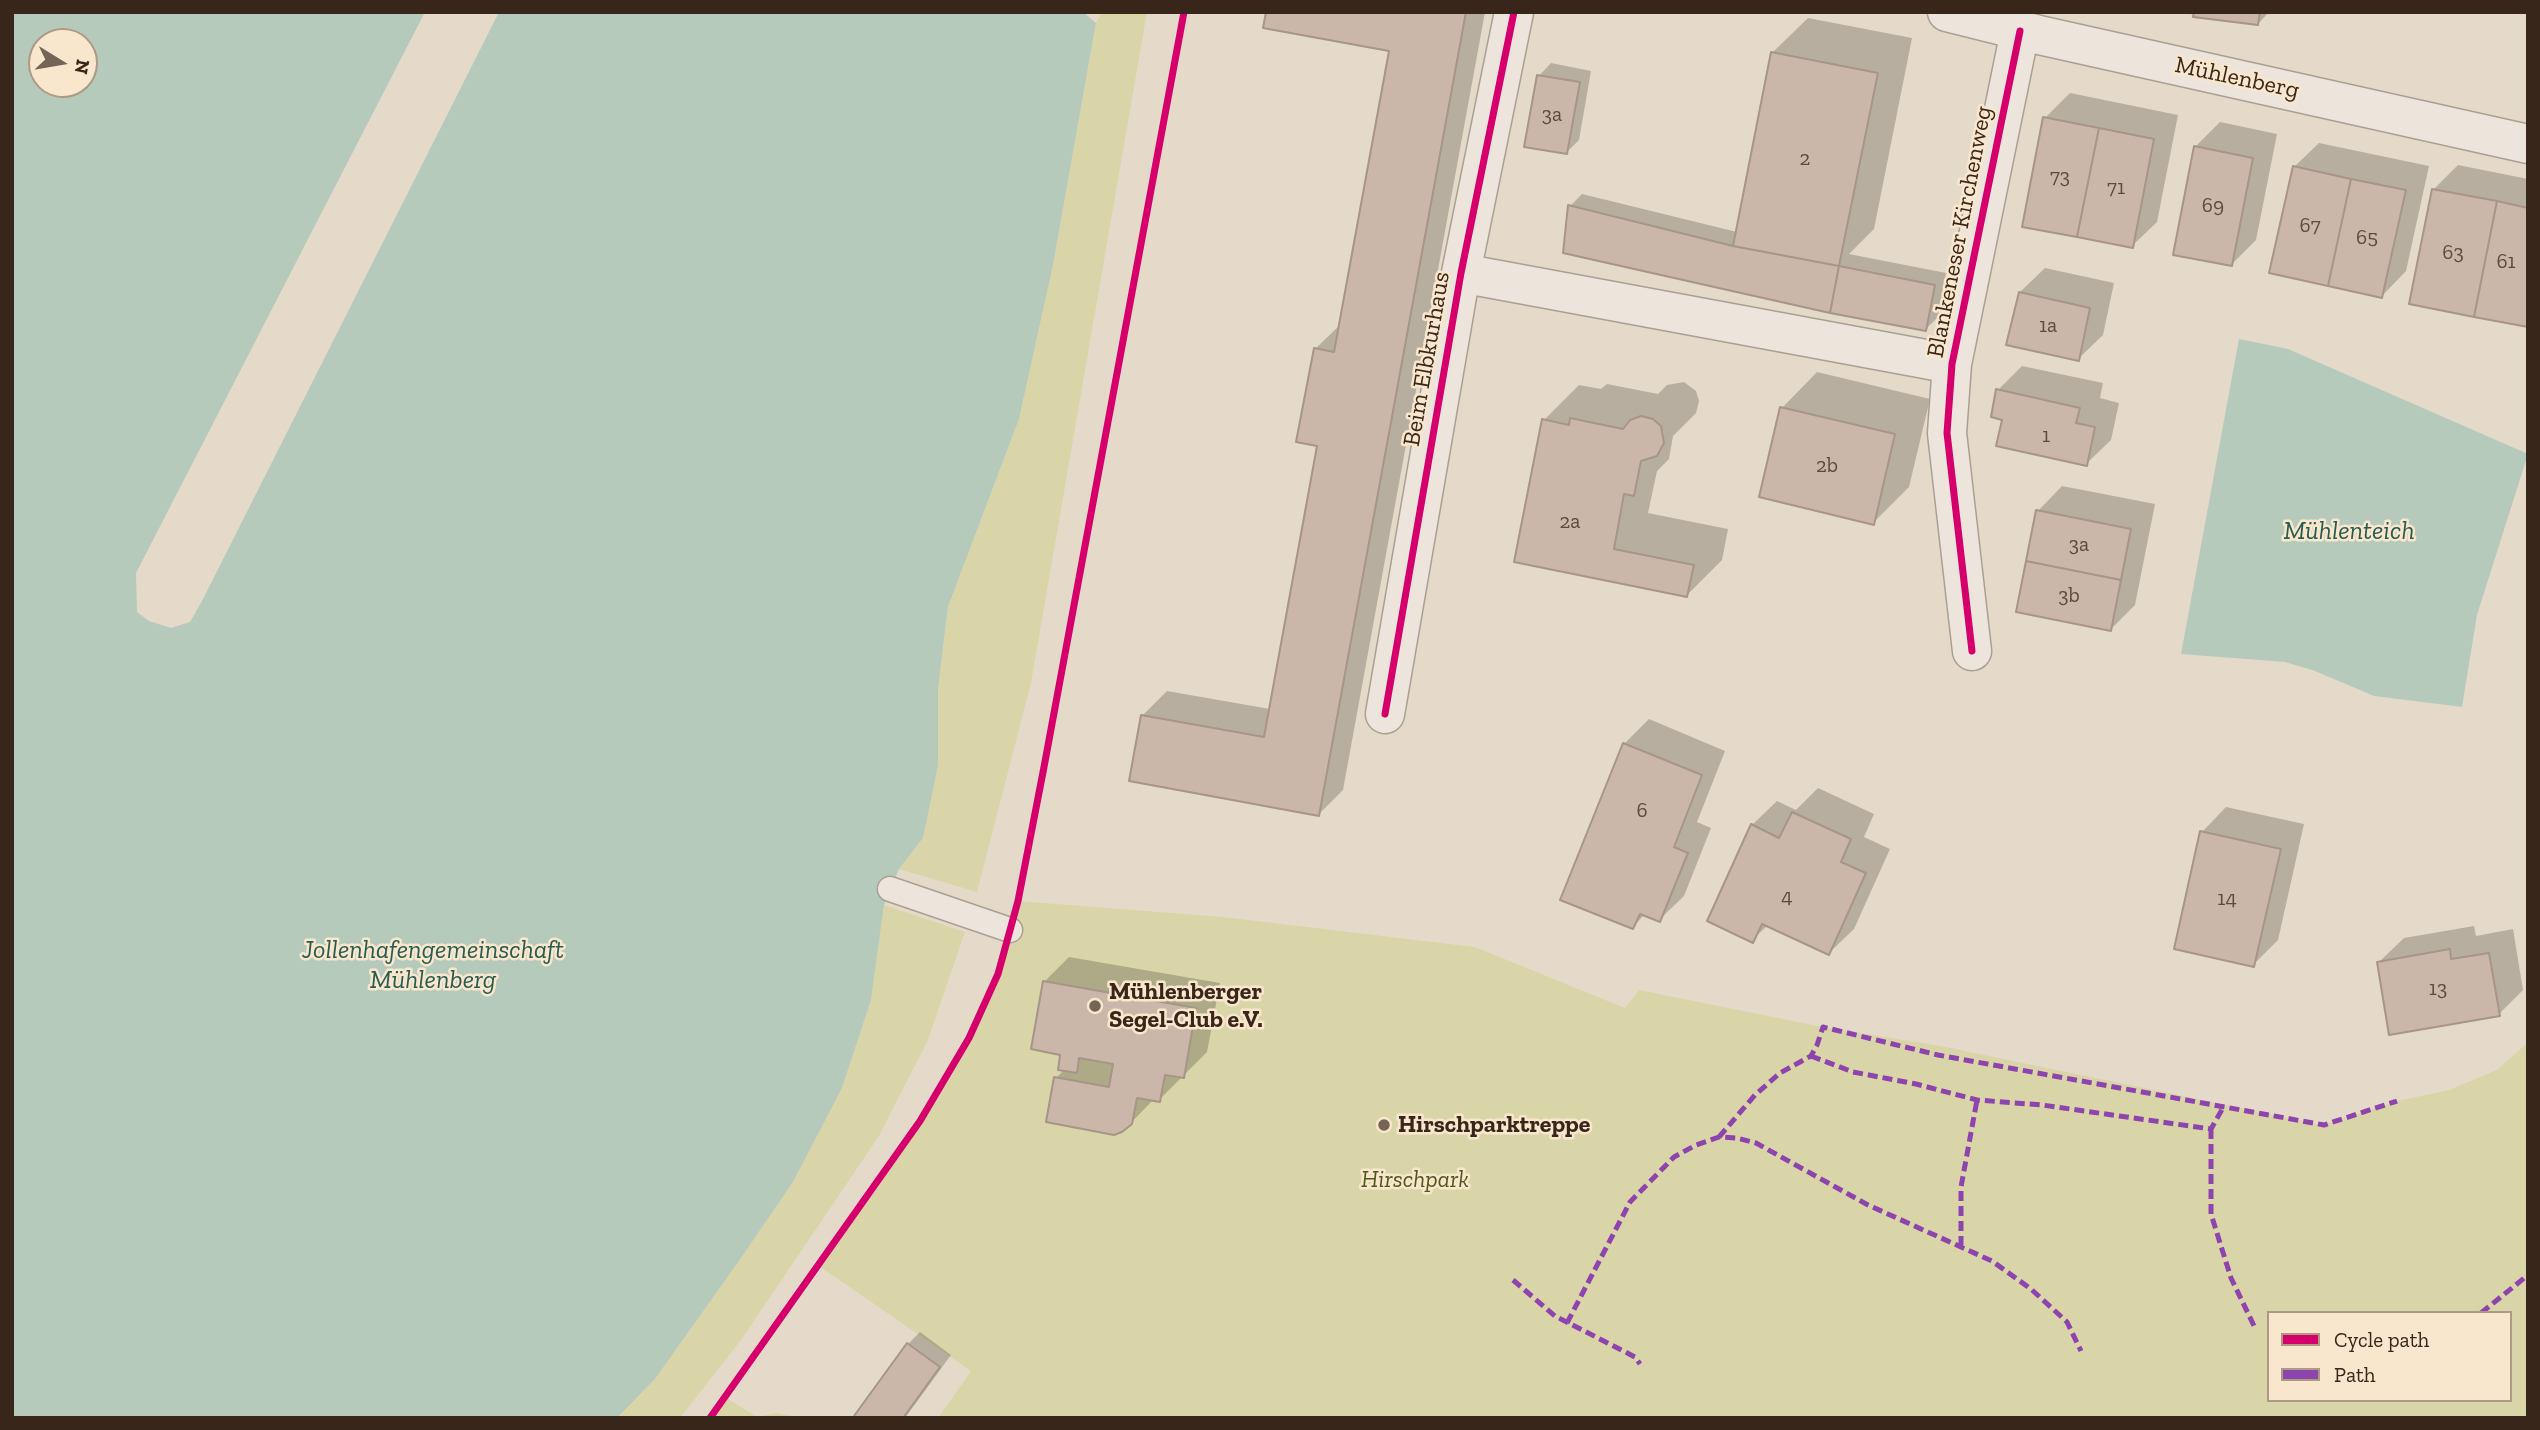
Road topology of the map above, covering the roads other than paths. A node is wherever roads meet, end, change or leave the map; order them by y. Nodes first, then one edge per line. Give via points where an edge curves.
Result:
1 (1514, 12) edge
2 (1947, 12) edge
3 (2020, 31) junction
4 (2528, 144) edge
5 (1461, 273) junction
6 (1952, 364) junction
7 (1972, 651) dead end
8 (1385, 714) dead end
9 (890, 889) dead end
10 (1010, 930) dead end

1 - 5 street, Beim Elbkurhaus
2 - 3 street, Mühlenberg
3 - 4 street, Mühlenberg
3 - 6 street, Blankeneser Kirchenweg
5 - 6 street, Beim Elbkurhaus
5 - 8 street, Beim Elbkurhaus
6 - 7 street, Blankeneser Kirchenweg via 1947,433
9 - 10 lane

